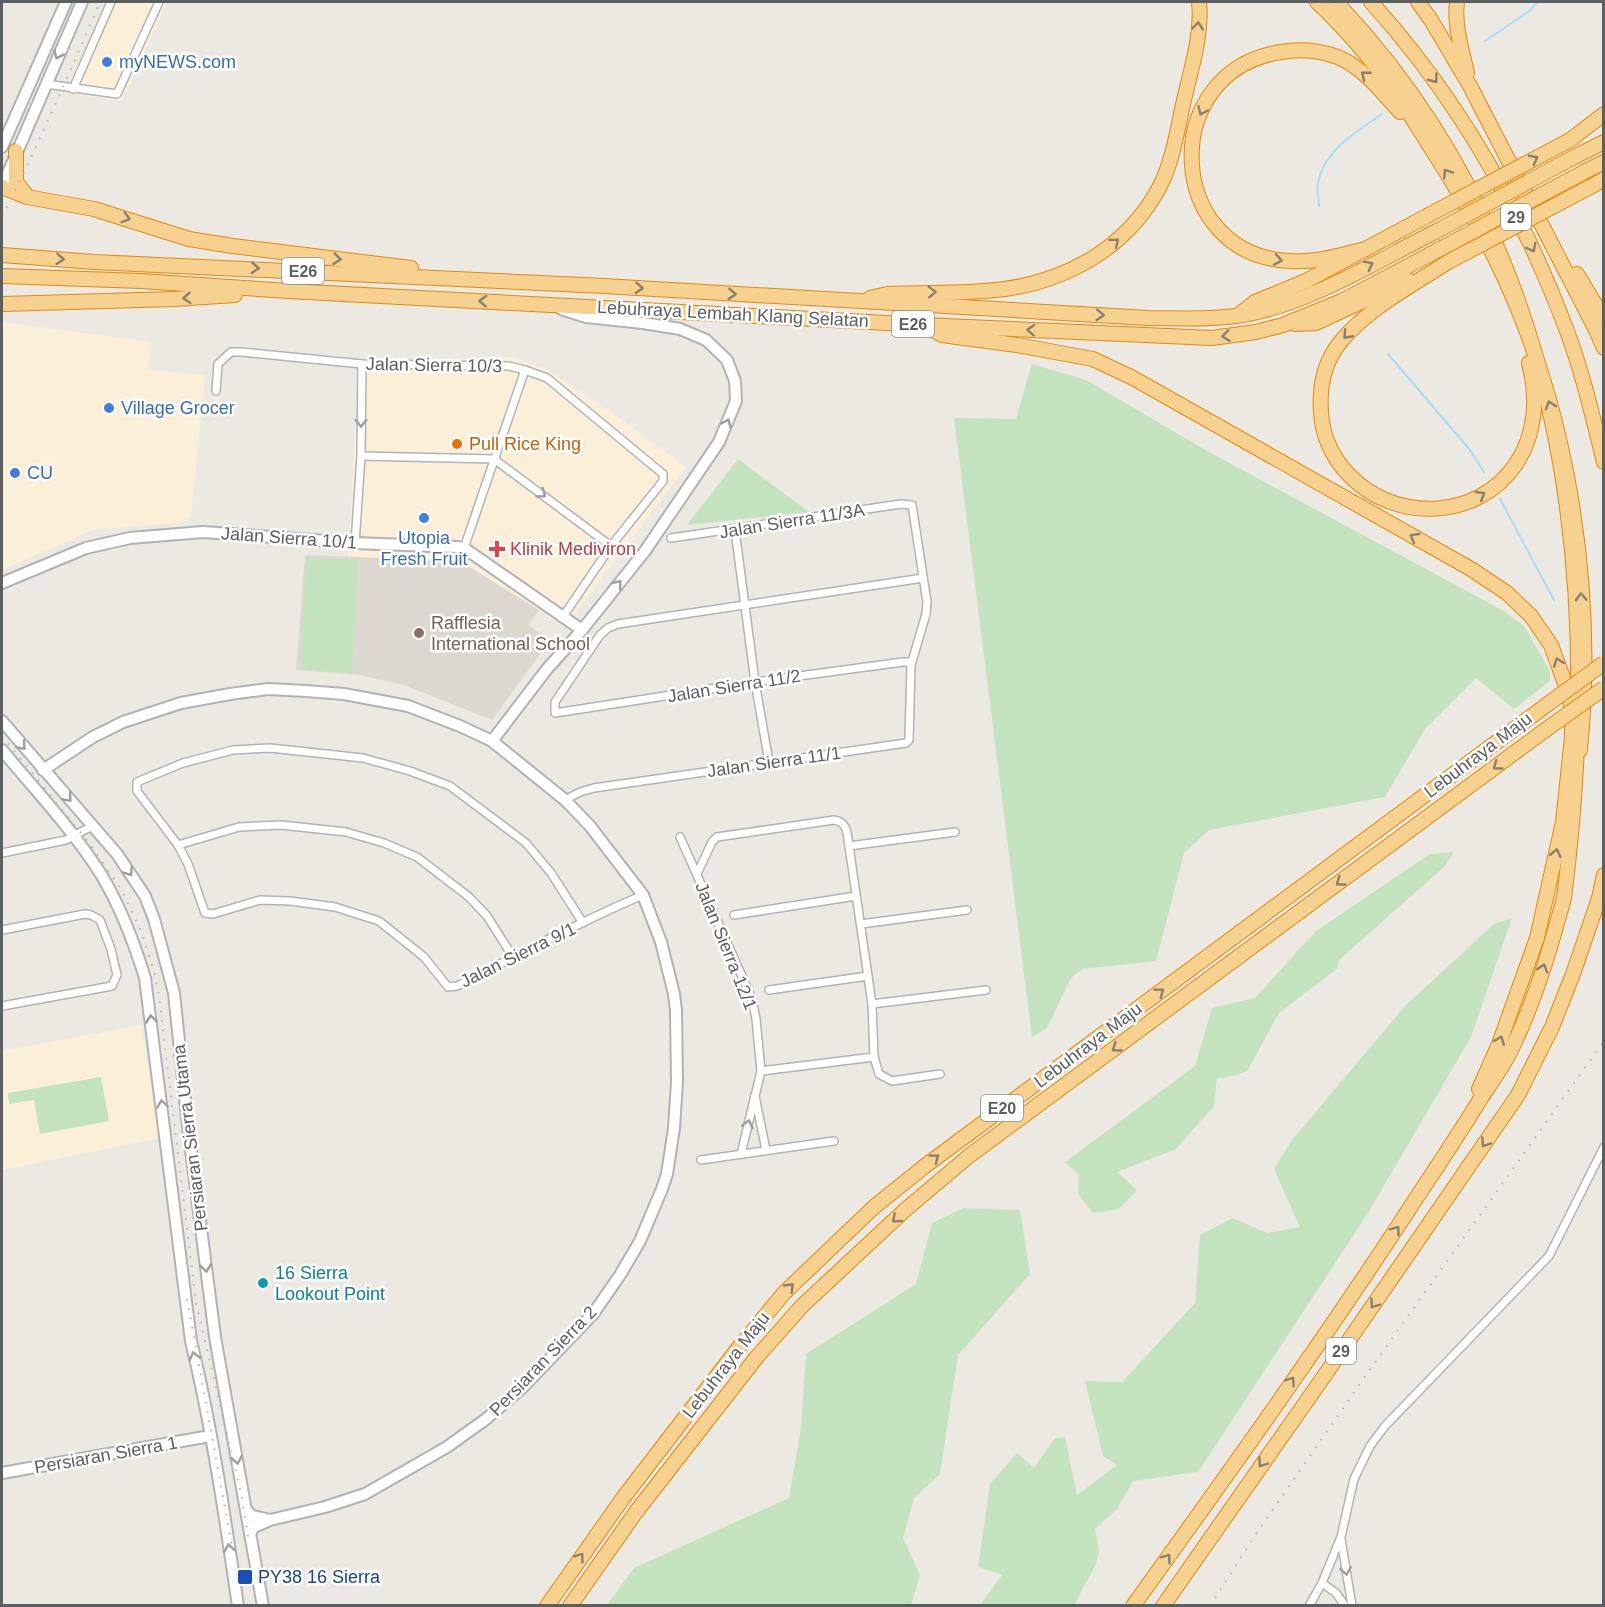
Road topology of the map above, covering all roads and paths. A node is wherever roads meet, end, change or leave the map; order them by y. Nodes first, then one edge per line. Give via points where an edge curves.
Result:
1 (66, 2) edge
2 (82, 2) edge
3 (111, 2) edge
4 (159, 2) edge
5 (1199, 2) edge
6 (1317, 2) edge
7 (1336, 2) edge
8 (1371, 2) edge
9 (1418, 2) edge
10 (1457, 2) edge
11 (46, 84) junction
12 (1470, 86) junction
13 (73, 89) junction
14 (1604, 114) edge
15 (1604, 123) edge
16 (1421, 132) junction
17 (1570, 140) junction
18 (1604, 142) edge
19 (2, 147) edge
20 (16, 151) junction
21 (1604, 162) edge
22 (1600, 182) edge
23 (2, 187) edge
24 (27, 197) junction
25 (1366, 249) junction
26 (1556, 251) junction
27 (2, 255) edge
28 (1448, 262) junction
29 (2, 276) edge
30 (604, 286) junction
31 (288, 291) junction
32 (1513, 299) junction
33 (853, 302) junction
34 (2, 304) edge
35 (541, 304) junction
36 (1237, 316) junction
37 (1604, 319) edge
38 (924, 325) junction
39 (1283, 325) junction
40 (1540, 326) dead end
41 (1604, 348) edge
42 (362, 364) junction
43 (525, 370) junction
44 (216, 391) dead end
45 (361, 456) junction
46 (494, 459) junction
47 (1604, 462) edge
48 (1579, 470) dead end
49 (1587, 517) dead end
50 (735, 530) junction
51 (671, 538) dead end
52 (355, 543) junction
53 (611, 546) junction
54 (464, 548) junction
55 (1592, 549) dead end
56 (1594, 568) dead end
57 (923, 578) junction
58 (2, 583) edge
59 (744, 604) junction
60 (1597, 611) dead end
61 (562, 618) junction
62 (582, 630) junction
63 (1604, 663) edge
64 (911, 665) junction
65 (755, 682) junction
66 (1604, 688) edge
67 (2, 722) edge
68 (492, 741) junction
69 (2, 750) edge
70 (1592, 754) dead end
71 (769, 762) junction
72 (44, 770) junction
73 (27, 781) junction
74 (1589, 784) dead end
75 (565, 800) junction
76 (1563, 822) junction
77 (92, 826) junction
78 (955, 832) dead end
79 (74, 836) junction
80 (680, 837) dead end
81 (177, 845) junction
82 (849, 846) junction
83 (2, 853) edge
84 (697, 874) junction
85 (1604, 875) edge
86 (1601, 894) edge
87 (643, 895) junction
88 (856, 896) junction
89 (967, 910) dead end
90 (734, 915) dead end
91 (583, 923) junction
92 (861, 924) junction
93 (2, 930) edge
94 (513, 957) junction
95 (868, 976) junction
96 (769, 990) dead end
97 (986, 990) dead end
98 (872, 1004) junction
99 (2, 1005) edge
100 (874, 1057) junction
101 (761, 1071) junction
102 (940, 1074) dead end
103 (755, 1093) junction
104 (1460, 1132) junction
105 (834, 1141) dead end
106 (1604, 1147) edge
107 (766, 1150) junction
108 (741, 1154) junction
109 (701, 1160) dead end
110 (210, 1436) junction
111 (2, 1473) edge
112 (246, 1510) junction
113 (270, 1520) junction
114 (250, 1533) junction
115 (1341, 1536) junction
116 (1322, 1583) junction
117 (238, 1605) edge
118 (263, 1605) edge
119 (547, 1605) edge
120 (570, 1605) edge
121 (1133, 1605) edge
122 (1163, 1605) edge
123 (1309, 1605) edge
124 (1345, 1605) edge
125 (1352, 1605) edge

1 - 19 street
2 -> 11 street
3 - 13 street
4 - 13 street via 117,94
33 -> 5 highway via 886,294 996,290 1053,278 1099,256 1128,231 1160,186 1176,136 1197,39
6 - 16 highway via 1384,76
7 - 40 highway, 29 via 1405,81 1467,173 1523,281
8 -> 47 highway, 29 via 1452,102 1489,164 1543,272 1568,333
9 - 12 highway
10 - 12 highway
11 - 13 street
11 - 20 street
12 - 26 highway
14 - 17 highway
15 - 17 highway
16 -> 25 highway via 1371,79 1350,63 1322,52 1294,50 1267,54 1238,67 1217,86 1200,110 1191,138 1190,166 1196,193 1224,234 1245,250 1289,261 1325,259
32 -> 16 highway via 1460,192
25 -> 17 highway, bridge
36 -> 18 highway, Lebuhraya Lembah Klang Selatan / E26, bridge via 1276,307 1325,287
20 - 23 street
20 - 24 highway via 16,182
21 - 39 highway, Lebuhraya Lembah Klang Selatan / E26, bridge via 1342,301
22 - 28 highway, bridge
23 - 24 highway
24 -> 30 highway via 94,209 189,239 233,246
25 - 36 highway via 1306,282 1255,302
26 - 37 highway via 1576,273
26 - 41 highway
27 -> 30 highway, Lebuhraya Lembah Klang Selatan / E26
28 -> 32 highway via 1355,326 1332,353 1324,375 1320,396 1328,445 1341,468 1382,500 1408,508 1449,508 1480,496 1501,481 1516,463 1530,435 1534,394
28 - 39 highway via 1316,323
29 - 31 highway, Lebuhraya Lembah Klang Selatan / E26
30 -> 33 highway, Lebuhraya Lembah Klang Selatan / E26
31 -> 34 highway
35 -> 31 highway, Lebuhraya Lembah Klang Selatan / E26
76 -> 32 highway via 1582,730 1580,564 1553,416 1535,354
33 -> 36 highway, Lebuhraya Lembah Klang Selatan / E26 via 1148,318
35 - 38 highway, Lebuhraya Lembah Klang Selatan / E26
62 -> 35 street via 645,551 719,442 736,400 735,381 727,360 706,340 680,329 586,317
39 -> 38 highway, Lebuhraya Lembah Klang Selatan / E26 via 1212,338
76 -> 38 highway via 1572,737 1570,697 1551,645 1531,616 1507,593 1471,569 1093,359 942,335
42 - 43 street, Jalan Sierra 10/3 via 509,366
42 - 44 street, Jalan Sierra 10/3 via 231,352 218,364
42 -> 45 street
43 - 46 street
43 - 53 street, Jalan Sierra 10/3 via 547,378 663,474 663,481
45 - 46 street
45 - 52 street
46 -> 53 street
46 - 54 street
48 - 49 highway
50 - 51 street, Jalan Sierra 11/3A
50 - 57 street, Jalan Sierra 11/3A via 912,505
50 - 59 street
52 - 54 street, Jalan Sierra 10/1
52 - 58 street, Jalan Sierra 10/1 via 202,532 130,538 86,548
53 - 61 street
54 - 61 street
55 - 56 highway
57 - 59 street
57 - 64 street via 926,614
59 - 65 street
59 - 65 street, Jalan Sierra 11/2 via 608,628 555,702 555,714
60 - 70 highway
61 - 62 street
62 - 68 street
119 -> 63 highway, Lebuhraya Maju / E20, bridge via 623,1498 748,1337 785,1292 874,1207
64 - 65 street, Jalan Sierra 11/2 via 903,662
64 - 71 street, Jalan Sierra 11/1 via 910,736 906,742
65 - 71 street
66 -> 120 highway, Lebuhraya Maju / E20, bridge via 969,1156 905,1210 802,1306 756,1358 636,1512
67 -> 72 street, Persiaran Sierra Utama
68 - 72 street, Persiaran Sierra 2 via 408,706 344,694 268,689 181,703 123,722
68 - 75 street, Persiaran Sierra 2
69 - 73 street, Persiaran Sierra Utama
71 - 75 street, Jalan Sierra 11/1 via 594,788
72 - 73 street, Persiaran Sierra 2
72 -> 77 street, Persiaran Sierra Utama
73 - 79 street, Persiaran Sierra Utama
104 -> 74 highway, 29 via 1510,1053 1539,982 1572,867
75 - 87 street, Persiaran Sierra 2
104 -> 76 highway via 1499,1044 1537,938
77 - 79 street
77 -> 112 street, Persiaran Sierra Utama via 117,854 144,896 174,993 215,1337
78 - 82 street
79 - 83 street
110 -> 79 street, Persiaran Sierra Utama via 191,1341 145,978 113,897
80 - 84 street, Jalan Sierra 12/1
81 - 91 street, Jalan Sierra 9/1 via 137,791 137,782 183,763 242,750 270,748 363,758 450,786 526,843
81 - 94 street via 239,827 281,825 346,832 384,843 417,857 469,897 487,916
81 - 94 street, Jalan Sierra 9/1 via 188,864 202,910 209,915 260,900 335,907 379,921 424,957 445,984 452,987
82 - 84 street via 845,825 834,820 717,837
82 - 88 street
84 - 101 street, Jalan Sierra 12/1 via 752,999
85 - 86 highway, 29
86 -> 122 highway, 29 via 1552,1027 1518,1095
87 - 91 street, Jalan Sierra 9/1
87 - 113 street, Persiaran Sierra 2 via 661,942 674,994 677,1082 667,1174 640,1240 620,1275 592,1314 523,1387 447,1447 364,1494
88 - 90 street
88 - 92 street
89 - 92 street
91 - 94 street, Jalan Sierra 9/1
92 - 95 street
93 - 99 street via 92,915 100,920 117,975 112,986
95 - 96 street
95 - 98 street
97 - 98 street
98 - 100 street
100 - 101 street
100 - 102 street via 879,1074 892,1081
101 - 103 street, Jalan Sierra 12/1
103 - 107 street
108 -> 103 street, Jalan Sierra 12/1
121 -> 104 highway, 29 via 1336,1317
105 - 107 street
106 - 115 street via 1549,1256 1370,1446 1354,1479
107 - 108 street
108 - 109 street
110 - 111 street, Persiaran Sierra 1
117 -> 110 street, Persiaran Sierra Utama
112 - 113 street via 252,1516
112 - 114 street, Persiaran Sierra Utama
113 - 114 street, Persiaran Sierra 2
114 - 118 street, Persiaran Sierra Utama
115 - 116 street
115 -> 125 street
116 - 123 street
116 - 124 street

